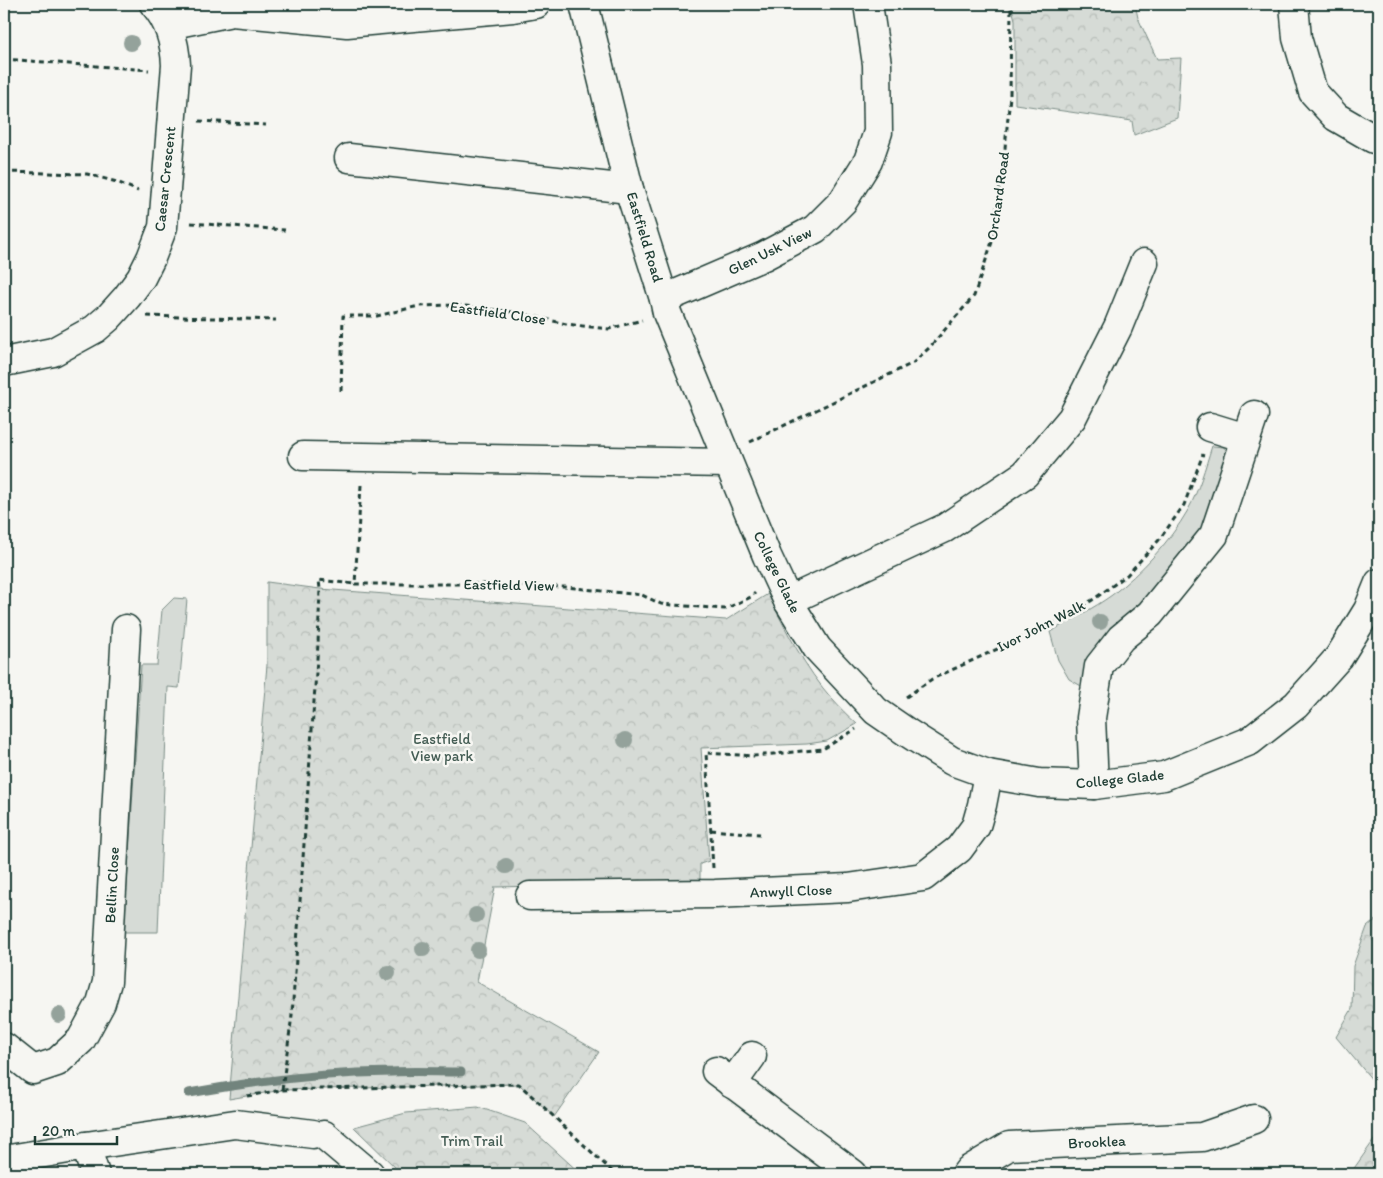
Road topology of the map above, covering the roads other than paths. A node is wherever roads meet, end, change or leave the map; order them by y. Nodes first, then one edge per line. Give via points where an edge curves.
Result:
1 (536, 4) edge
2 (584, 4) edge
3 (868, 4) edge
4 (1294, 4) edge
5 (161, 14) edge
6 (1379, 139) edge
7 (349, 158) dead end
8 (630, 189) junction
9 (1144, 263) dead end
10 (665, 306) junction
11 (4, 362) edge
12 (1210, 427) road end
13 (303, 456) dead end
14 (726, 459) junction
15 (1379, 583) edge
16 (788, 601) junction
17 (126, 629) dead end
18 (988, 774) junction
19 (1094, 785) junction
20 (530, 896) dead end
21 (4, 1048) edge
22 (752, 1056) dead end
23 (1239, 1117) dead end
24 (86, 1146) junction
25 (4, 1160) edge
26 (95, 1174) edge
27 (370, 1174) edge
28 (853, 1174) edge
29 (966, 1174) edge

1 - 5 street via 347,24 232,12
2 - 8 street, Eastfield Road
3 - 10 street, Glen Usk View via 877,64 878,132 868,161 843,201 815,229
4 - 6 street via 1297,38 1313,92 1336,117
5 - 11 street, Caesar Crescent via 175,50 163,227 151,258 127,297 95,329 53,352
7 - 8 street
8 - 10 street, Eastfield Road
9 - 16 street via 1118,327 1072,418 1026,474 945,528
10 - 14 street, Eastfield Road
12 - 19 street via 1250,427 1214,535 1150,614 1121,638 1099,666 1091,718
13 - 14 street
14 - 16 street, College Glade
15 - 19 street, College Glade via 1368,610 1340,657 1296,705 1250,741 1164,776
16 - 18 street, College Glade via 817,648 876,711 952,761
17 - 21 street, Bellin Close via 107,982 101,1003 81,1040 57,1062 33,1070
18 - 19 street, College Glade via 1039,783
18 - 20 street, Anwyll Close via 976,826 960,849 923,877 848,888 714,894
22 - 28 street via 724,1077
23 - 29 street, Brooklea via 1202,1137 1009,1146
24 - 25 street
24 - 26 street
24 - 27 street via 236,1124 319,1134

